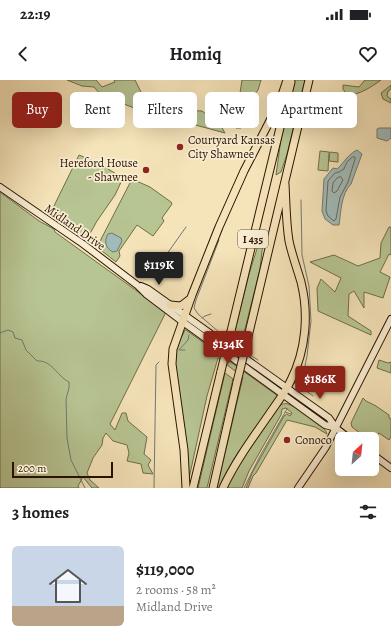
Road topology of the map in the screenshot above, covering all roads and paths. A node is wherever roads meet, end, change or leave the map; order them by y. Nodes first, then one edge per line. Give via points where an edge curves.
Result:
1 (287, 80) edge
2 (291, 80) edge
3 (309, 80) edge
4 (284, 184) junction
5 (0, 187) edge
6 (137, 285) junction
7 (192, 295) junction
8 (170, 305) junction
9 (184, 319) junction
10 (391, 319) edge
11 (285, 391) junction
12 (336, 428) junction
13 (341, 432) edge
14 (379, 459) edge
15 (391, 468) edge
16 (186, 488) edge
17 (193, 488) edge
18 (212, 488) edge
19 (223, 488) edge
20 (298, 488) edge

1 - 7 highway via 280,100 226,209
2 - 17 highway, I 435, bridge
3 - 4 highway, I 435
4 - 11 highway via 288,233 301,283 305,317 301,352
4 - 18 highway, I 435, bridge
5 - 6 main road, Midland Drive
6 - 8 main road, Midland Drive via 148,289
6 - 9 main road, Midland Drive via 146,294
7 - 8 highway via 183,305
7 - 9 highway
8 - 9 main road, Midland Drive
9 - 11 main road, Midland Drive
9 - 16 highway via 173,349 172,364 184,450
10 - 12 main road
11 - 12 main road, Midland Drive via 329,418
11 - 19 highway via 239,459
12 - 13 main road, Midland Drive
12 - 20 main road
14 - 15 main road

